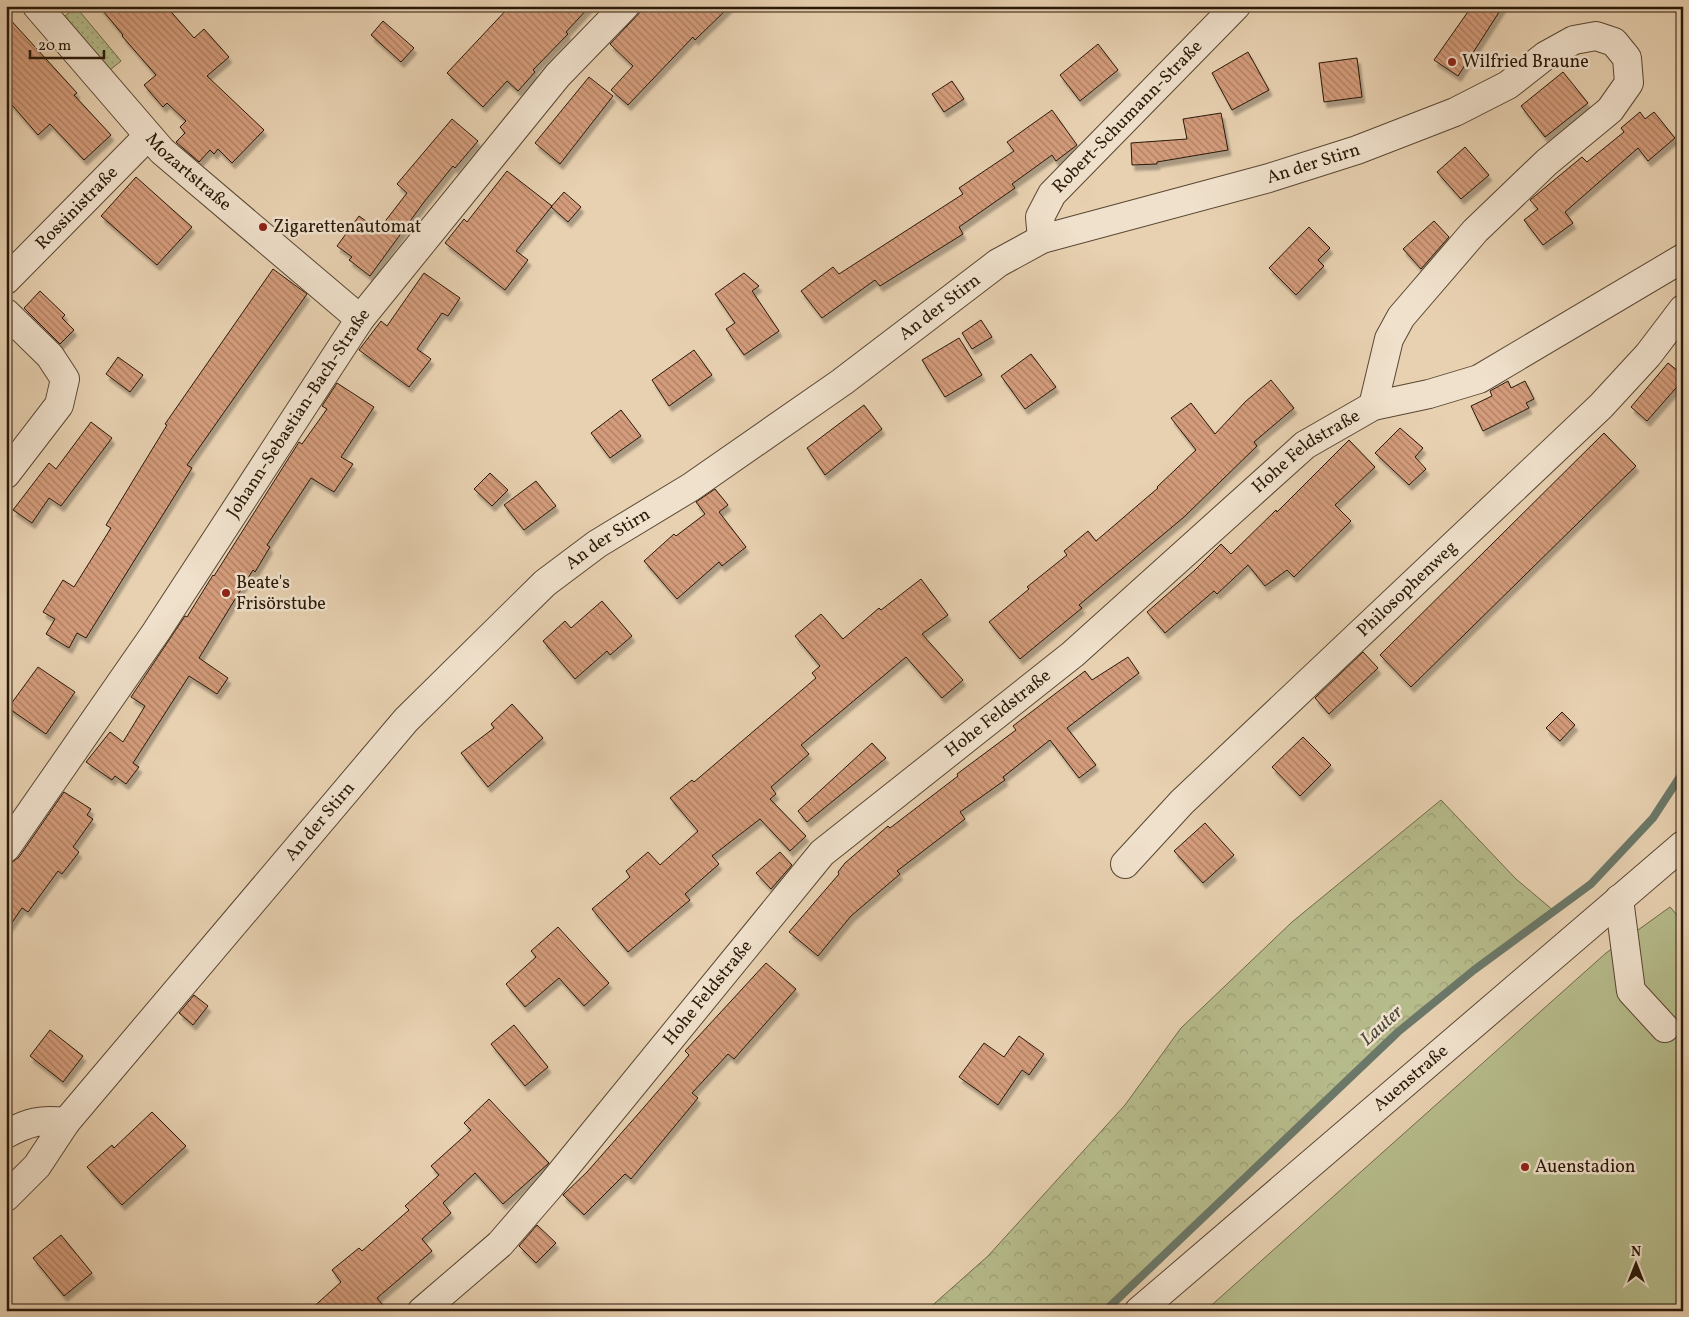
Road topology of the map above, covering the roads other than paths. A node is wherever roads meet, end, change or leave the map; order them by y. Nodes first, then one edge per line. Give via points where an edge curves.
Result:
1 (37, 6) edge
2 (625, 6) edge
3 (1236, 6) edge
4 (148, 136) junction
5 (1042, 239) junction
6 (1683, 258) edge
7 (6, 280) edge
8 (1683, 308) edge
9 (6, 313) edge
10 (360, 319) junction
11 (1374, 406) junction
12 (6, 474) edge
13 (1683, 845) edge
14 (6, 848) edge
15 (1125, 864) dead end
16 (1619, 899) junction
17 (1665, 1028) dead end
18 (66, 1122) junction
19 (6, 1134) edge
20 (6, 1197) edge
21 (422, 1311) edge
22 (1139, 1311) edge

1 - 4 street, Mozartstraße
2 - 10 street, Johann-Sebastian-Bach-Straße via 558,75
3 - 5 street, Robert-Schumann-Straße via 1052,194 1040,217
4 - 7 street, Rossinistraße
4 - 10 street, Mozartstraße
5 - 11 street, An der Stirn via 1268,178 1358,150 1455,112 1508,85 1545,56 1574,40 1596,36 1614,42 1627,58 1629,83 1610,110 1547,162 1475,231 1401,317 1389,339
5 - 18 street, An der Stirn via 998,263 827,392 691,487 597,544 545,583 406,720
6 - 11 street, Hohe Feldstraße via 1479,379
8 - 15 street, Philosophenweg via 1648,355 1601,406 1182,802
9 - 12 street via 50,356 65,379 59,405
10 - 14 street, Johann-Sebastian-Bach-Straße via 156,632
11 - 21 street, Hohe Feldstraße via 1305,445 1073,654 822,853 539,1200 500,1244
13 - 16 street, Auenstraße
16 - 17 street via 1630,991
16 - 22 street, Auenstraße
18 - 19 street via 44,1119
18 - 20 street, An der Stirn via 37,1166

